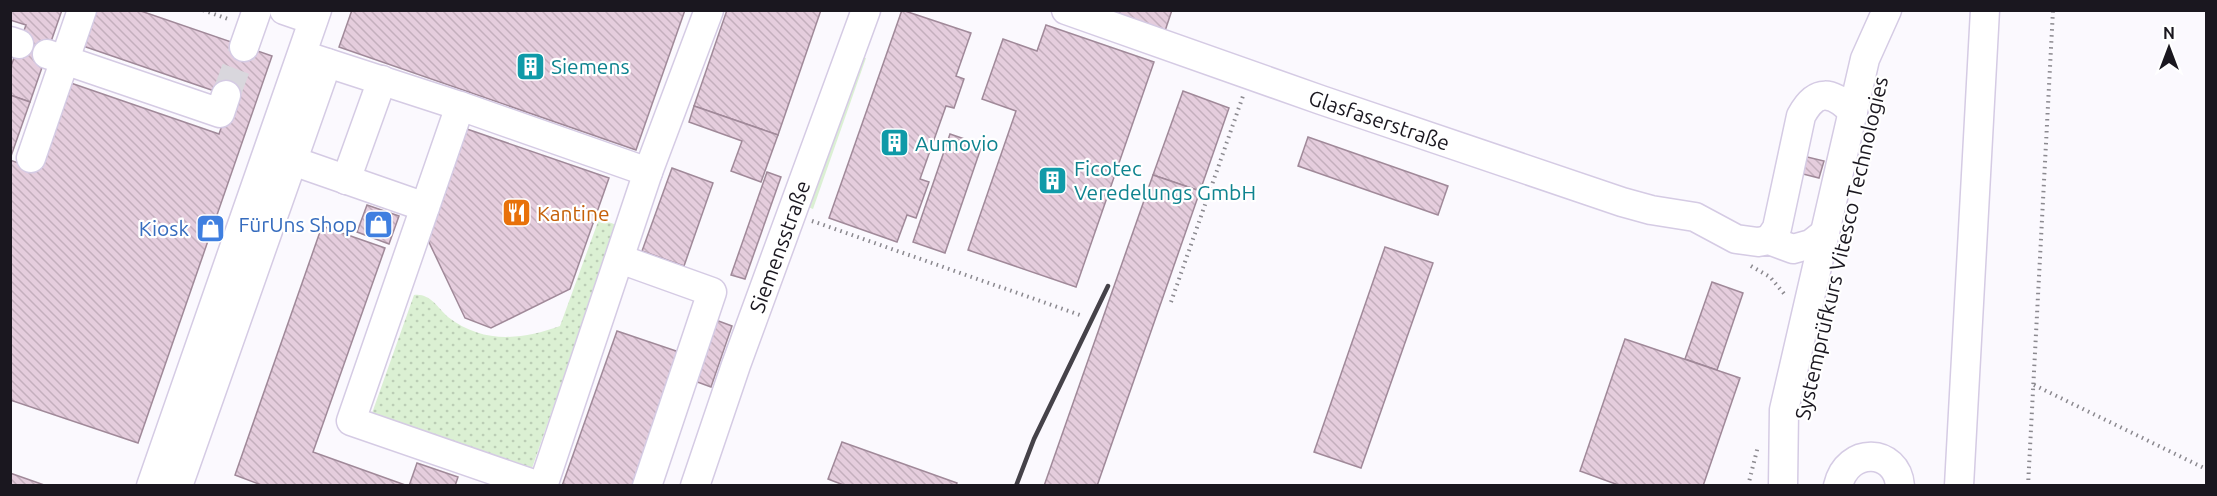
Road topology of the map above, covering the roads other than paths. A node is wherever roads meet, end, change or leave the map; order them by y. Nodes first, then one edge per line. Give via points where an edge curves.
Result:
1 (82, 10) edge
2 (257, 10) edge
3 (284, 10) edge
4 (709, 10) edge
5 (866, 10) edge
6 (1066, 10) edge
7 (1887, 10) edge
8 (1896, 10) edge
9 (1984, 10) edge
10 (315, 15) edge
11 (244, 47) tunnel mouth
12 (56, 57) junction
13 (314, 58) junction
14 (382, 80) junction
15 (226, 95) tunnel mouth
16 (460, 106) junction
17 (1853, 112) junction
18 (31, 159) dead end
19 (293, 161) junction
20 (648, 172) junction
21 (346, 180) junction
22 (425, 207) junction
23 (1825, 233) junction
24 (1769, 240) junction
25 (620, 259) junction
26 (145, 485) edge
27 (178, 486) edge
28 (541, 486) edge
29 (647, 486) edge
30 (695, 486) edge
31 (1784, 486) edge
32 (1838, 486) edge
33 (1900, 486) edge
34 (1959, 486) edge

1 - 12 street
2 - 11 street
3 - 10 street
4 - 20 street
5 - 30 street, Siemensstraße
6 - 24 street, Glasfaserstraße via 1622,202 1695,216 1736,239
7 - 17 street via 1865,59
8 - 31 street, Systemprüfkurs Vitesco Technologies
9 - 34 street
10 - 13 street
12 - 15 street via 220,113
12 - 18 street
13 - 14 street
13 - 19 street
13 - 26 street
14 - 16 street
14 - 21 street
16 - 20 street
16 - 22 street
17 - 23 street
17 - 24 street via 1830,96 1818,96 1808,103 1801,116 1777,228
19 - 21 street
19 - 27 street
20 - 25 street
21 - 22 street
22 - 28 street via 351,421
23 - 24 street via 1811,244 1793,249
23 - 31 street via 1784,410
25 - 28 street
25 - 29 street via 712,292
32 - 33 street via 1840,475 1849,464 1859,457 1870,457 1894,468

